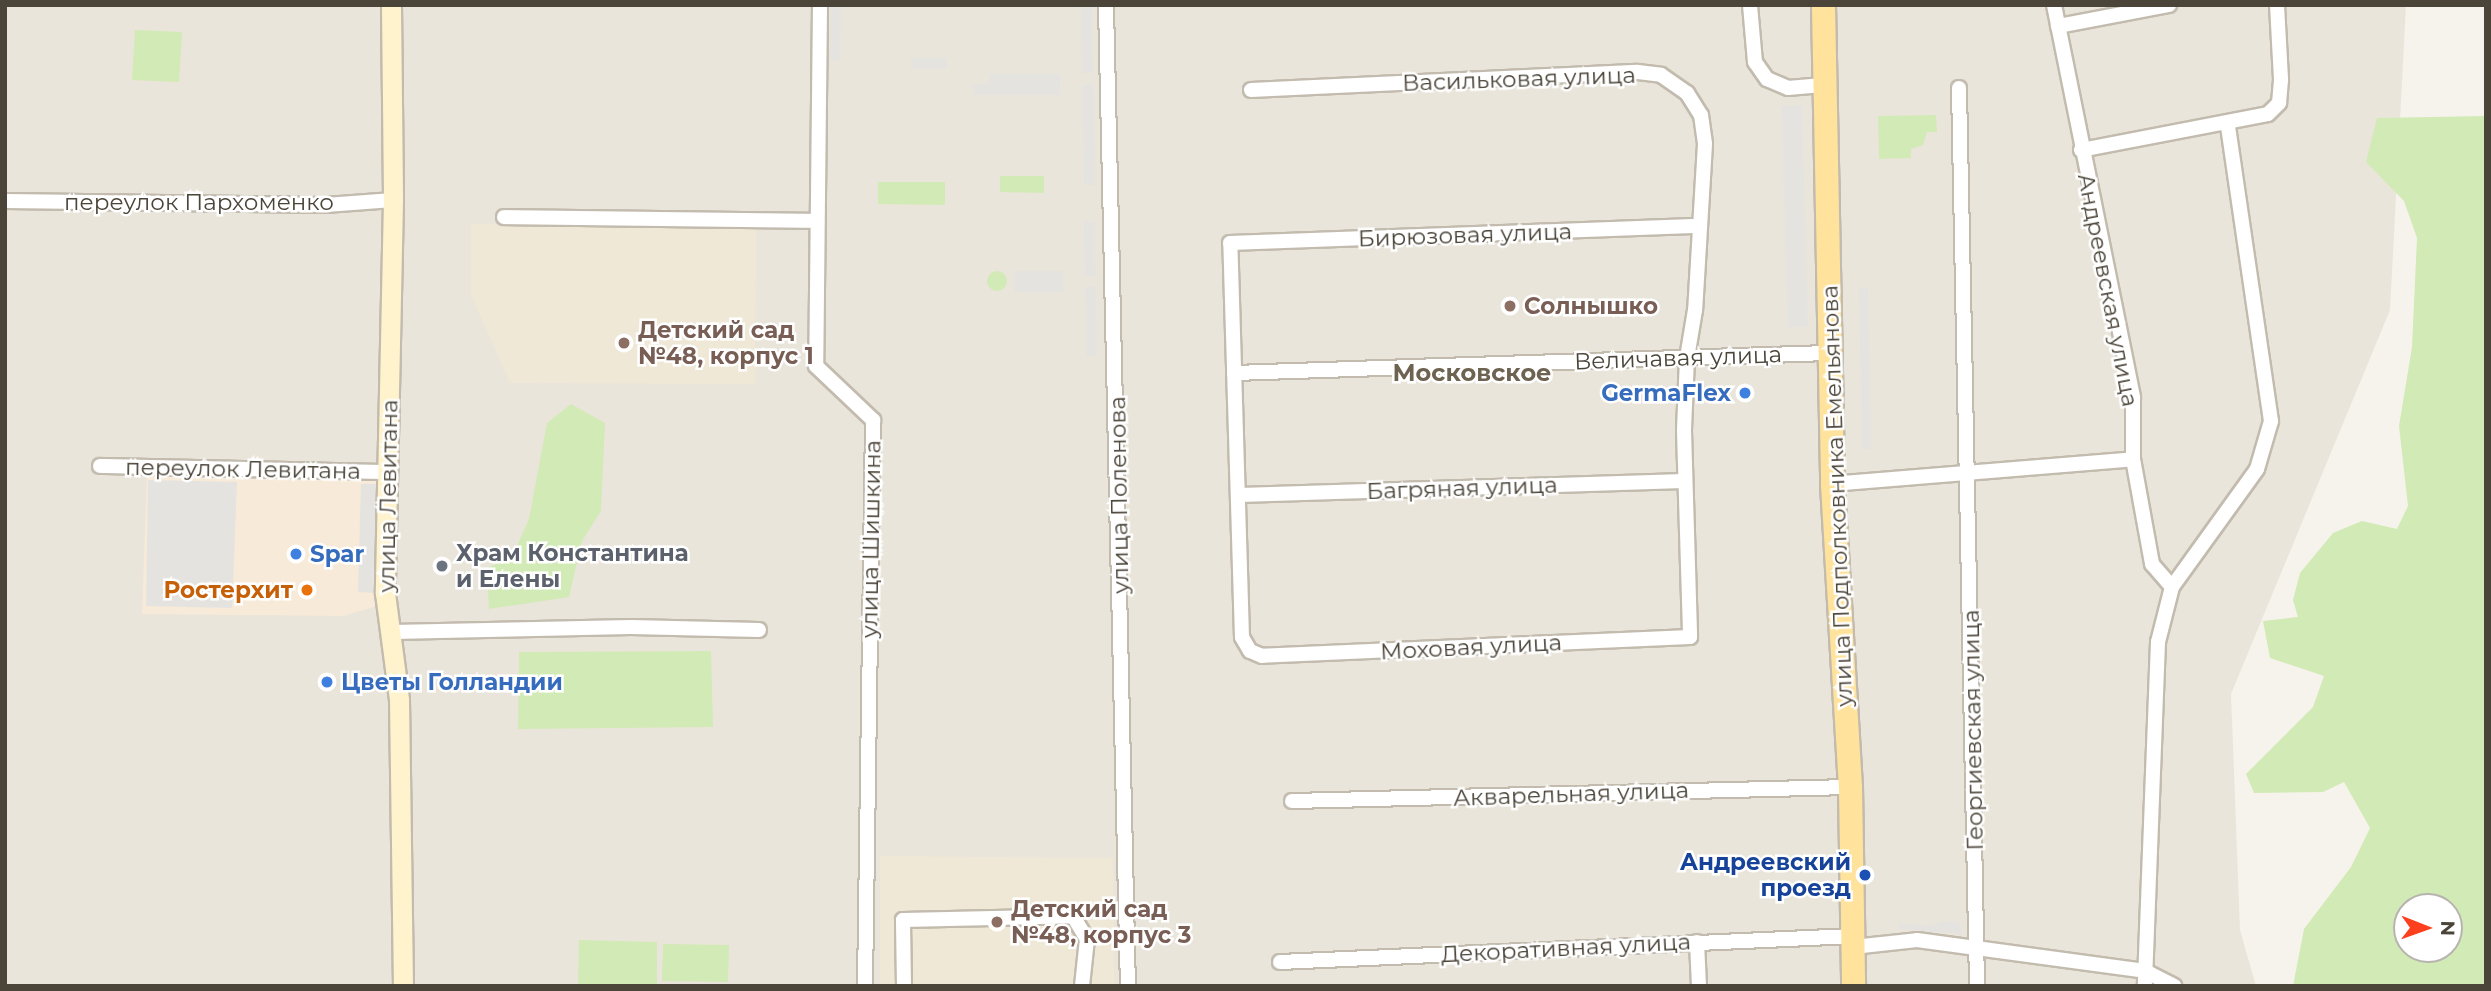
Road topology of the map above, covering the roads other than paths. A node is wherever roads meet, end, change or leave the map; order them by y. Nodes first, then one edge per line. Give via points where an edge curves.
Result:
1 (391, 5) edge
2 (820, 5) edge
3 (1106, 5) edge
4 (1750, 5) edge
5 (1823, 5) edge
6 (2054, 5) edge
7 (2169, 5) edge
8 (2277, 5) edge
9 (2058, 26) junction
10 (1823, 85) junction
11 (1959, 88) dead end
12 (1251, 90) dead end
13 (2228, 125) junction
14 (2081, 150) junction
15 (393, 200) junction
16 (5, 201) edge
17 (504, 217) dead end
18 (817, 221) junction
19 (1699, 226) junction
20 (1230, 243) joint
21 (1829, 353) junction
22 (1687, 358) junction
23 (1234, 373) junction
24 (2133, 459) junction
25 (100, 467) dead end
26 (387, 472) junction
27 (1968, 474) junction
28 (1685, 481) junction
29 (1832, 484) junction
30 (1239, 495) junction
31 (2172, 587) junction
32 (759, 630) dead end
33 (392, 632) junction
34 (1850, 787) junction
35 (1292, 802) dead end
36 (1852, 941) junction
37 (1697, 942) junction
38 (1977, 949) junction
39 (1280, 962) dead end
40 (2145, 978) edge
41 (403, 986) edge
42 (864, 986) edge
43 (904, 986) edge
44 (1082, 986) edge
45 (1128, 986) edge
46 (1699, 986) edge
47 (1853, 986) edge
48 (1977, 986) edge
49 (2174, 986) edge

1 - 15 street, улица Левитана
2 - 18 street, улица Шишкина
3 - 45 street, улица Поленова
4 - 10 street via 1755,62 1768,79 1788,88
5 - 10 main road, улица Подполковника Емельянова
6 - 9 street, Андреевская улица
7 - 9 street
8 - 13 street via 2279,103 2267,114
9 - 14 street, Андреевская улица
10 - 21 main road, улица Подполковника Емельянова
11 - 27 street, Георгиевская улица
12 - 19 street, Васильковая улица via 1638,72 1661,75 1687,93 1701,115 1705,144
13 - 14 street
13 - 31 street via 2271,421 2257,469
14 - 24 street, Андреевская улица via 2133,398
15 - 16 street, переулок Пархоменко via 326,205
15 - 26 street, улица Левитана
17 - 18 street
18 - 42 street, улица Шишкина via 816,366 873,420
19 - 20 street, Бирюзовая улица
19 - 22 street, Моховая улица
20 - 23 street, Моховая улица
21 - 22 street, Величавая улица
21 - 29 main road, улица Подполковника Емельянова
22 - 23 street, Величавая улица
22 - 28 street, Моховая улица
23 - 30 street, Моховая улица
24 - 27 street
24 - 31 street, Андреевская улица via 2152,564
25 - 26 street, переулок Левитана
26 - 33 street, улица Левитана via 385,593
27 - 29 street
27 - 38 street, Георгиевская улица
28 - 30 street, Багряная улица
28 - 30 street, Моховая улица via 1690,638 1262,656 1250,651 1242,637
29 - 34 main road, улица Подполковника Емельянова
31 - 40 street via 2158,642
32 - 33 street via 619,627
33 - 41 street, улица Левитана via 399,700
34 - 35 street, Акварельная улица
34 - 36 main road, улица Подполковника Емельянова
36 - 37 street, Декоративная улица
36 - 38 street, Декоративная улица via 1917,940
36 - 47 main road, улица Подполковника Емельянова
37 - 39 street, Декоративная улица
37 - 46 street
38 - 40 street, Декоративная улица
38 - 48 street, Георгиевская улица
40 - 49 street, Декоративная улица
43 - 44 street via 903,920 1073,916 1087,939

